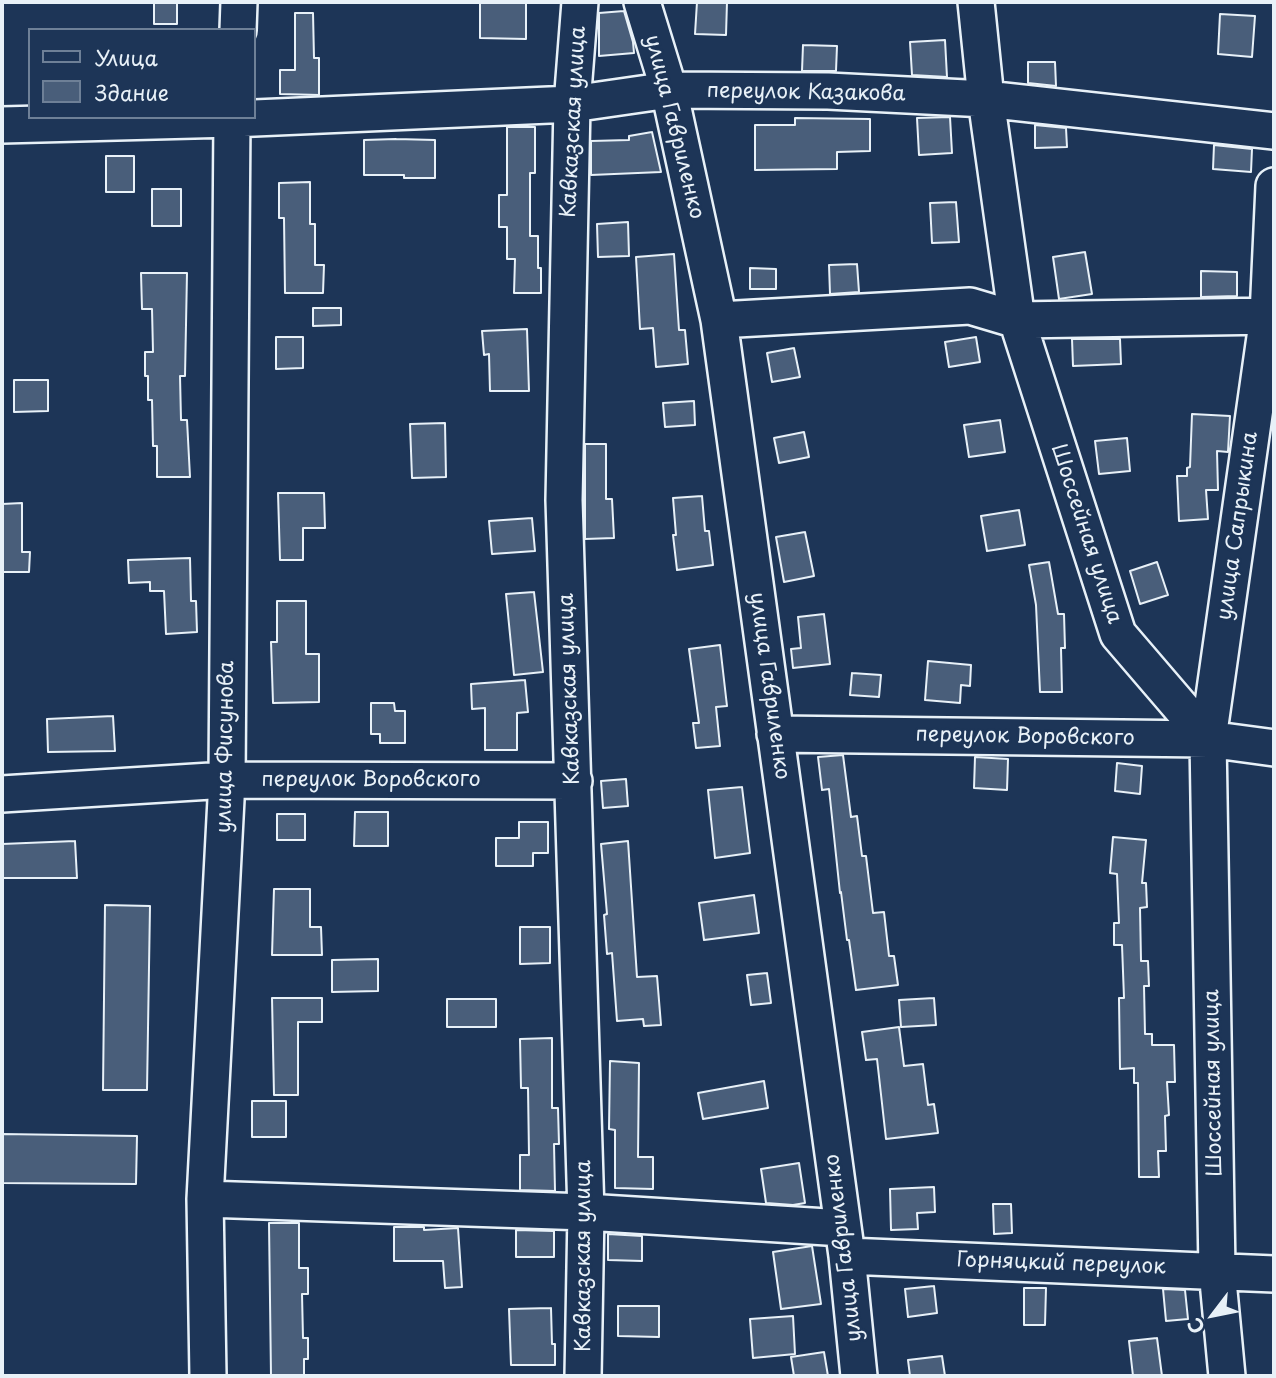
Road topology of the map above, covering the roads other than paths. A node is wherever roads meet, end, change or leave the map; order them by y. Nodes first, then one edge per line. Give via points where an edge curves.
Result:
1 (239, 2) edge
2 (580, 2) edge
3 (642, 2) edge
4 (976, 2) edge
5 (237, 28) edge
6 (668, 90) junction
7 (986, 99) junction
8 (572, 104) junction
9 (256, 117) edge
10 (199, 119) edge
11 (232, 119) edge
12 (2, 125) edge
13 (1274, 131) edge
14 (1274, 186) edge
15 (1271, 316) edge
16 (719, 320) junction
17 (1017, 320) junction
18 (775, 734) junction
19 (1208, 740) junction
20 (1274, 748) edge
21 (227, 780) junction
22 (573, 781) junction
23 (2, 794) edge
24 (205, 1199) junction
25 (586, 1212) junction
26 (845, 1242) junction
27 (1217, 1270) junction
28 (1274, 1274) edge
29 (208, 1376) edge
30 (583, 1376) edge
31 (859, 1376) edge
32 (1227, 1376) edge

1 - 5 street
2 - 8 street, Кавказская улица
3 - 6 street, улица Гавриленко
4 - 7 street, Шоссейная улица
6 - 7 street, переулок Казакова via 828,91
6 - 8 street, переулок Казакова
6 - 16 street, улица Гавриленко
7 - 13 street, переулок Казакова
7 - 17 street, Шоссейная улица
8 - 9 street, переулок Казакова
8 - 22 street, Кавказская улица via 564,500
10 - 12 street, переулок Казакова
11 - 21 street, улица Фисунова
14 - 15 street, улица Сапрыкина
15 - 17 street
15 - 19 street, улица Сапрыкина
16 - 17 street via 970,306
16 - 18 street, улица Гавриленко
17 - 19 street, Шоссейная улица via 1118,635
18 - 19 street, переулок Воровского
18 - 26 street, улица Гавриленко
19 - 20 street, переулок Воровского
19 - 27 street, Шоссейная улица
21 - 22 street, переулок Воровского
21 - 23 street, переулок Воровского
21 - 24 street, улица Фисунова
22 - 25 street, Кавказская улица
24 - 25 street, Горняцкий переулок
24 - 29 street, улица Фисунова
25 - 26 street, Горняцкий переулок
25 - 30 street, Кавказская улица
26 - 27 street, Горняцкий переулок
26 - 31 street, улица Гавриленко
27 - 28 street, Горняцкий переулок
27 - 32 street, Шоссейная улица

